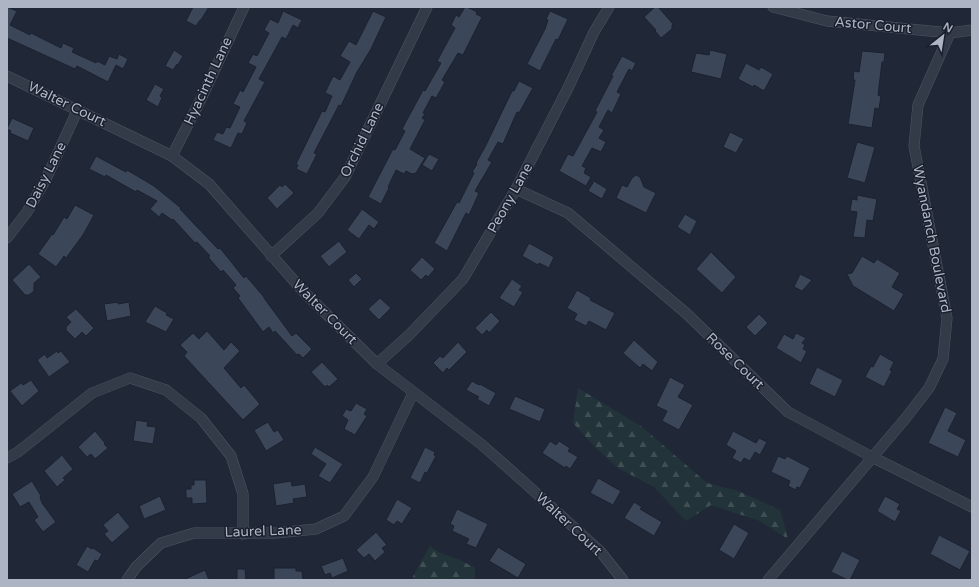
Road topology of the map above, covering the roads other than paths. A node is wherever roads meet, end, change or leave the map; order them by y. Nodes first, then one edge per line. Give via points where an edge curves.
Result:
1 (244, 7) edge
2 (427, 7) edge
3 (609, 7) edge
4 (773, 7) edge
5 (972, 30) edge
6 (950, 33) junction
7 (7, 76) edge
8 (78, 109) junction
9 (172, 156) junction
10 (516, 189) junction
11 (7, 238) edge
12 (271, 256) junction
13 (377, 364) junction
14 (413, 393) junction
15 (872, 457) junction
16 (7, 458) edge
17 (972, 507) edge
18 (243, 534) junction
19 (127, 580) edge
20 (623, 580) edge
21 (768, 580) edge

1 - 9 street, Hyacinth Lane
2 - 12 street, Orchid Lane via 345,177 318,213
3 - 10 street, Peony Lane
4 - 6 street, Astor Court via 827,21
5 - 6 street
6 - 15 street, Wyandanch Boulevard via 918,105 914,146 947,318 943,359 929,388
7 - 8 street, Walter Court
8 - 9 street, Walter Court
8 - 11 street, Daisy Lane via 46,180 27,212
9 - 12 street, Walter Court via 209,184
10 - 13 street, Peony Lane via 464,279
10 - 15 street, Rose Court via 568,213 687,314 788,412
12 - 13 street, Walter Court
13 - 14 street, Walter Court
14 - 18 street, Laurel Lane via 373,477 344,516 316,529
14 - 20 street, Walter Court via 481,444 525,483 600,551
15 - 17 street, Rose Court
15 - 21 street, Wyandanch Boulevard
16 - 18 street via 92,393 130,378 166,390 201,418 231,456 243,494
18 - 19 street, Laurel Lane via 194,533 161,544 136,567

